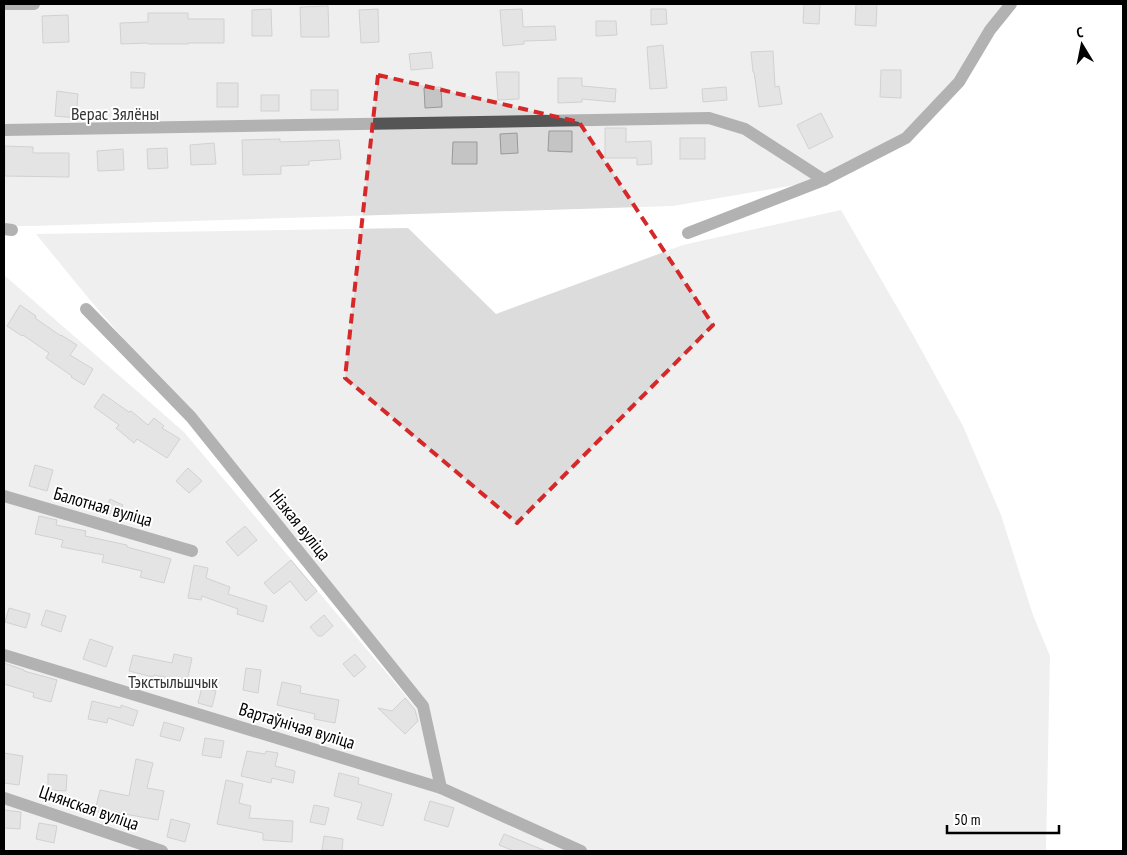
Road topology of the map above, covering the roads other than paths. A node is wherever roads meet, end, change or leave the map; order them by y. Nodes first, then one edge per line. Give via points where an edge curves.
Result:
1 (4, 4) edge
2 (34, 4) edge
3 (1011, 4) edge
4 (4, 130) edge
5 (824, 180) junction
6 (688, 233) dead end
7 (86, 309) dead end
8 (4, 496) edge
9 (192, 551) dead end
10 (4, 655) edge
11 (440, 788) junction
12 (4, 798) edge
13 (578, 850) edge
14 (162, 851) edge

1 - 2 street
3 - 5 street via 990,30 959,82 906,138
4 - 5 street via 709,118 745,129
5 - 6 street
7 - 11 street, Нізкая вуліца via 191,417 423,706
8 - 9 street, Балотная вуліца
10 - 11 street, Вартаўнічая вуліца
11 - 13 street, Вартаўнічая вуліца
12 - 14 street, Цнянская вуліца

